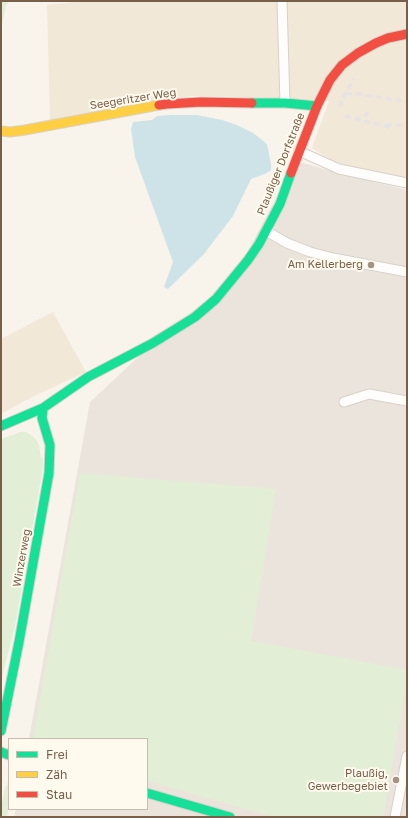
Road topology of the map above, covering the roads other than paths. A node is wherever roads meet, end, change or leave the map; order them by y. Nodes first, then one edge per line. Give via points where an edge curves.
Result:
1 (282, 1) edge
2 (407, 34) edge
3 (285, 103) junction
4 (317, 106) junction
5 (1, 131) edge
6 (299, 152) junction
7 (407, 183) edge
8 (266, 231) junction
9 (407, 272) edge
10 (407, 401) edge
11 (344, 402) dead end
12 (43, 408) junction
13 (1, 426) edge
14 (3, 714) edge
15 (1, 731) edge
16 (407, 756) edge
17 (148, 792) edge
18 (230, 817) edge
19 (395, 817) edge

1 - 3 street
2 - 4 street, Plaußiger Dorfstraße via 376,43 342,65 330,80
3 - 4 street, Seegeritzer Weg
3 - 5 street, Seegeritzer Weg via 167,104 25,130
4 - 6 street, Plaußiger Dorfstraße
6 - 7 street via 339,169
6 - 8 street, Plaußiger Dorfstraße via 280,204
8 - 9 street via 310,252
8 - 12 street, Plaußiger Dorfstraße via 233,279 216,299 195,317 153,343 88,377
10 - 11 street via 369,394
12 - 13 street, Plaußiger Dorfstraße
12 - 14 street, Winzerweg via 42,418 50,445 49,473 19,642
14 - 15 street, Winzerweg
16 - 19 street
17 - 18 street

